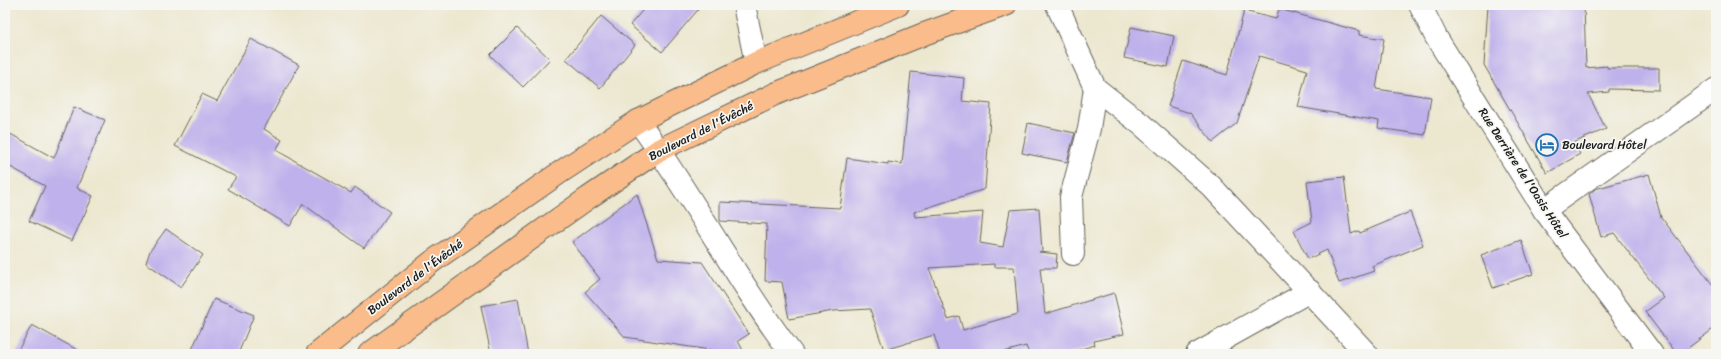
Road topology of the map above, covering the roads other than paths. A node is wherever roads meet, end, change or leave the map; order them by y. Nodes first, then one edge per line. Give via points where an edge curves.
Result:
1 (744, 5) edge
2 (898, 5) edge
3 (1005, 5) edge
4 (1057, 5) edge
5 (1420, 5) edge
6 (756, 63) junction
7 (1095, 88) junction
8 (1716, 89) edge
9 (638, 121) junction
10 (659, 150) junction
11 (1544, 210) junction
12 (1074, 254) dead end
13 (1310, 292) junction
14 (317, 354) edge
15 (369, 354) edge
16 (792, 354) edge
17 (1197, 354) edge
18 (1367, 354) edge
19 (1652, 354) edge

1 - 6 street
2 - 6 main road, Boulevard de l'Évêché
3 - 10 main road, Boulevard de l'Évêché via 924,34 775,94
4 - 7 street
5 - 11 street, Rue Derrière de l'Oasis Hôtel via 1436,37
6 - 9 main road, Boulevard de l'Évêché
7 - 12 street via 1089,129 1071,197
7 - 13 street via 1141,124 1211,186
8 - 11 street
9 - 10 street
9 - 14 main road, Boulevard de l'Évêché via 433,261
10 - 15 main road, Boulevard de l'Évêché
10 - 16 street via 718,245
11 - 19 street, Rue Derrière de l'Oasis Hôtel
13 - 17 street
13 - 18 street

